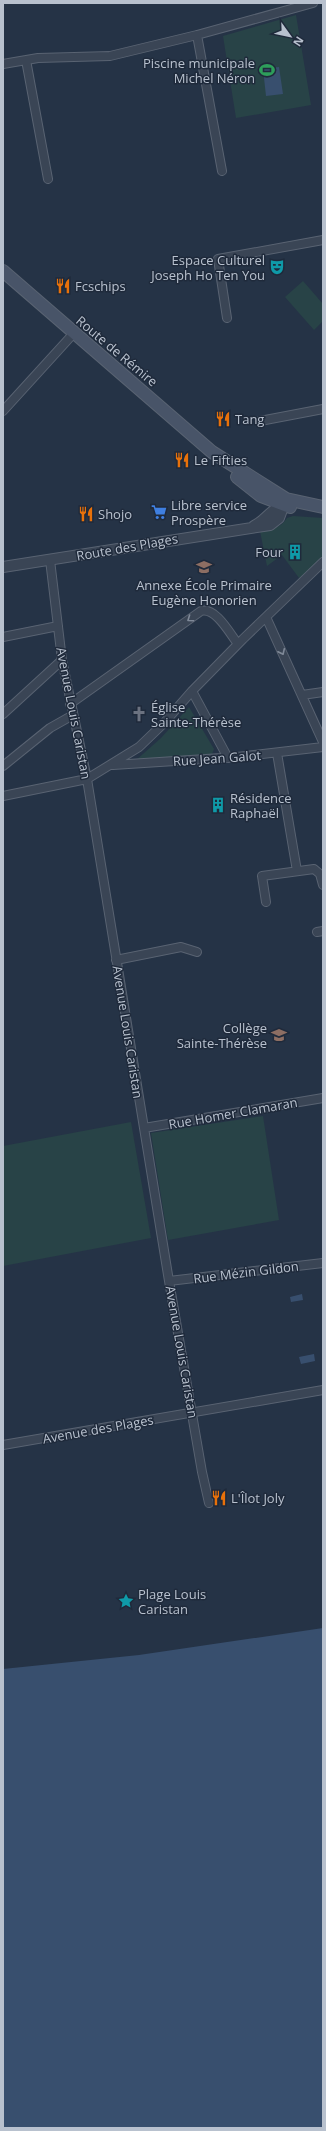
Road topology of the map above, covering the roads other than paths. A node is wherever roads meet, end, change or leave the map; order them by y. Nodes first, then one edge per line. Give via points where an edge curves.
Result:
1 (311, 3) edge
2 (197, 35) junction
3 (26, 60) junction
4 (3, 64) edge
5 (222, 171) dead end
6 (48, 179) dead end
7 (323, 240) edge
8 (3, 271) edge
9 (227, 318) dead end
10 (74, 333) junction
11 (323, 409) edge
12 (3, 411) edge
13 (260, 421) dead end
14 (212, 452) junction
15 (261, 496) junction
16 (285, 502) junction
17 (323, 507) edge
18 (323, 514) edge
19 (268, 516) junction
20 (250, 528) junction
21 (50, 560) junction
22 (323, 562) edge
23 (3, 567) edge
24 (266, 617) junction
25 (58, 626) junction
26 (3, 637) edge
27 (238, 644) junction
28 (62, 660) junction
29 (192, 691) junction
30 (323, 692) edge
31 (302, 695) junction
32 (70, 704) junction
33 (3, 714) edge
34 (73, 715) junction
35 (323, 742) edge
36 (323, 747) edge
37 (277, 753) junction
38 (228, 758) junction
39 (3, 766) edge
40 (110, 766) junction
41 (87, 779) junction
42 (3, 796) edge
43 (297, 871) junction
44 (323, 885) edge
45 (266, 902) dead end
46 (197, 952) dead end
47 (116, 960) junction
48 (323, 1098) edge
49 (144, 1128) junction
50 (323, 1263) edge
51 (169, 1281) junction
52 (323, 1390) edge
53 (192, 1413) junction
54 (3, 1445) edge
55 (209, 1503) dead end

1 - 2 street
2 - 3 street via 110,56
2 - 5 street
3 - 4 street
3 - 6 street
7 - 9 street via 218,259
8 - 10 main road, Route de Rémire
10 - 12 street
10 - 14 main road, Route de Rémire
11 - 13 street
14 - 15 main road, Route de Rémire via 223,465
14 - 16 main road, Route de Rémire
15 - 16 main road, Route de Rémire
15 - 19 street via 268,504
16 - 17 main road, Route de Rémire
16 - 18 main road, Route de Rémire via 294,509
16 - 19 street, Route des Plages via 275,507
16 - 20 street, Route des Plages via 279,518 274,523
19 - 20 street, Route des Plages via 260,524
20 - 21 street, Route des Plages
21 - 23 street, Route des Plages
21 - 25 street, Avenue Louis Caristan
22 - 24 street
24 - 27 street
24 -> 31 street
25 - 26 street
25 - 28 street, Avenue Louis Caristan
27 - 29 street
27 -> 32 street via 212,612 201,611
28 - 32 street, Avenue Louis Caristan
28 - 33 street
29 - 38 street
29 - 40 street via 139,747
30 - 31 street
31 - 35 street
32 - 34 street, Avenue Louis Caristan
34 - 39 street via 50,728
34 - 41 street, Avenue Louis Caristan
36 - 37 street, Rue Jean Galot
37 - 38 street, Rue Jean Galot
37 - 43 street
38 - 40 street, Rue Jean Galot
40 - 41 street
41 - 42 street
41 - 47 street, Avenue Louis Caristan
43 - 44 street via 314,869 320,874
43 - 45 street via 262,876
46 - 47 street via 181,947
47 - 49 street, Avenue Louis Caristan
48 - 49 street, Rue Homer Clamaran
49 - 51 street, Avenue Louis Caristan
50 - 51 street, Rue Mézin Gildon
51 - 53 street, Avenue Louis Caristan
52 - 53 street, Avenue des Plages
53 - 54 street, Avenue des Plages
53 - 55 street, Avenue Louis Caristan

